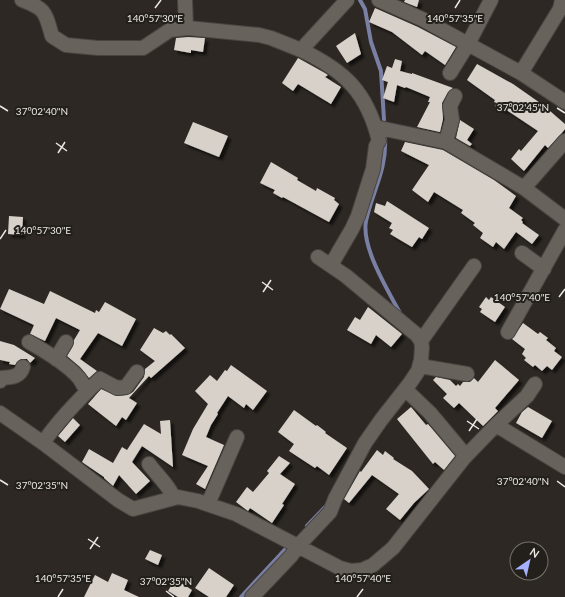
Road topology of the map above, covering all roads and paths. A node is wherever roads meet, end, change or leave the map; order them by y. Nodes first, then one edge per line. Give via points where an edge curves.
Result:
1 (22, 0) edge
2 (185, 0) edge
3 (347, 0) edge
4 (379, 0) edge
5 (491, 0) edge
6 (562, 0) edge
7 (186, 28) junction
8 (468, 44) junction
9 (300, 50) junction
10 (450, 73) dead end
11 (521, 74) junction
12 (455, 96) dead end
13 (565, 102) edge
14 (375, 127) junction
15 (565, 141) edge
16 (446, 142) junction
17 (524, 188) junction
18 (565, 219) edge
19 (565, 230) edge
20 (522, 253) dead end
21 (318, 257) dead end
22 (331, 265) junction
23 (474, 266) dead end
24 (544, 269) junction
25 (412, 332) junction
26 (508, 332) dead end
27 (29, 342) dead end
28 (66, 342) dead end
29 (56, 359) junction
30 (420, 366) junction
31 (23, 367) dead end
32 (138, 372) dead end
33 (466, 374) dead end
34 (0, 381) edge
35 (535, 384) dead end
36 (406, 390) junction
37 (87, 391) junction
38 (0, 414) edge
39 (496, 425) junction
40 (237, 437) dead end
41 (43, 443) junction
42 (466, 456) junction
43 (149, 464) dead end
44 (565, 466) edge
45 (173, 498) junction
46 (208, 504) junction
47 (294, 544) junction
48 (252, 597) edge

1 - 7 street via 35,5 46,14 52,36 66,45 143,48 170,30
2 - 7 street
3 - 9 street
4 - 8 street via 422,19
5 - 8 street
6 - 11 street via 560,8
7 - 9 street via 259,35
8 - 10 street
8 - 11 street
9 - 14 street via 329,64 348,80 362,98
11 - 13 street
12 - 16 street via 450,106 452,120
14 - 16 street
14 - 22 street via 379,141 369,182 352,229
15 - 17 street
16 - 17 street
17 - 18 street
19 - 24 street
20 - 24 street
21 - 22 street
22 - 25 street
23 - 25 street
24 - 26 street
25 - 30 street via 422,347
27 - 29 street
28 - 29 street
29 - 37 street via 80,379
30 - 33 street
30 - 36 street
31 - 34 street via 17,376 2,378
32 - 37 street via 126,387 117,388 100,378
35 - 39 street via 527,396
36 - 42 street via 430,413
36 - 47 street via 380,420 365,443 330,512
37 - 41 street via 58,422
38 - 41 street
39 - 42 street
39 - 44 street
40 - 46 street
41 - 45 street via 133,509
42 - 47 street via 393,548 362,570 340,568
43 - 45 street via 172,493
45 - 46 street
46 - 47 street via 236,514
47 - 48 street via 291,556

